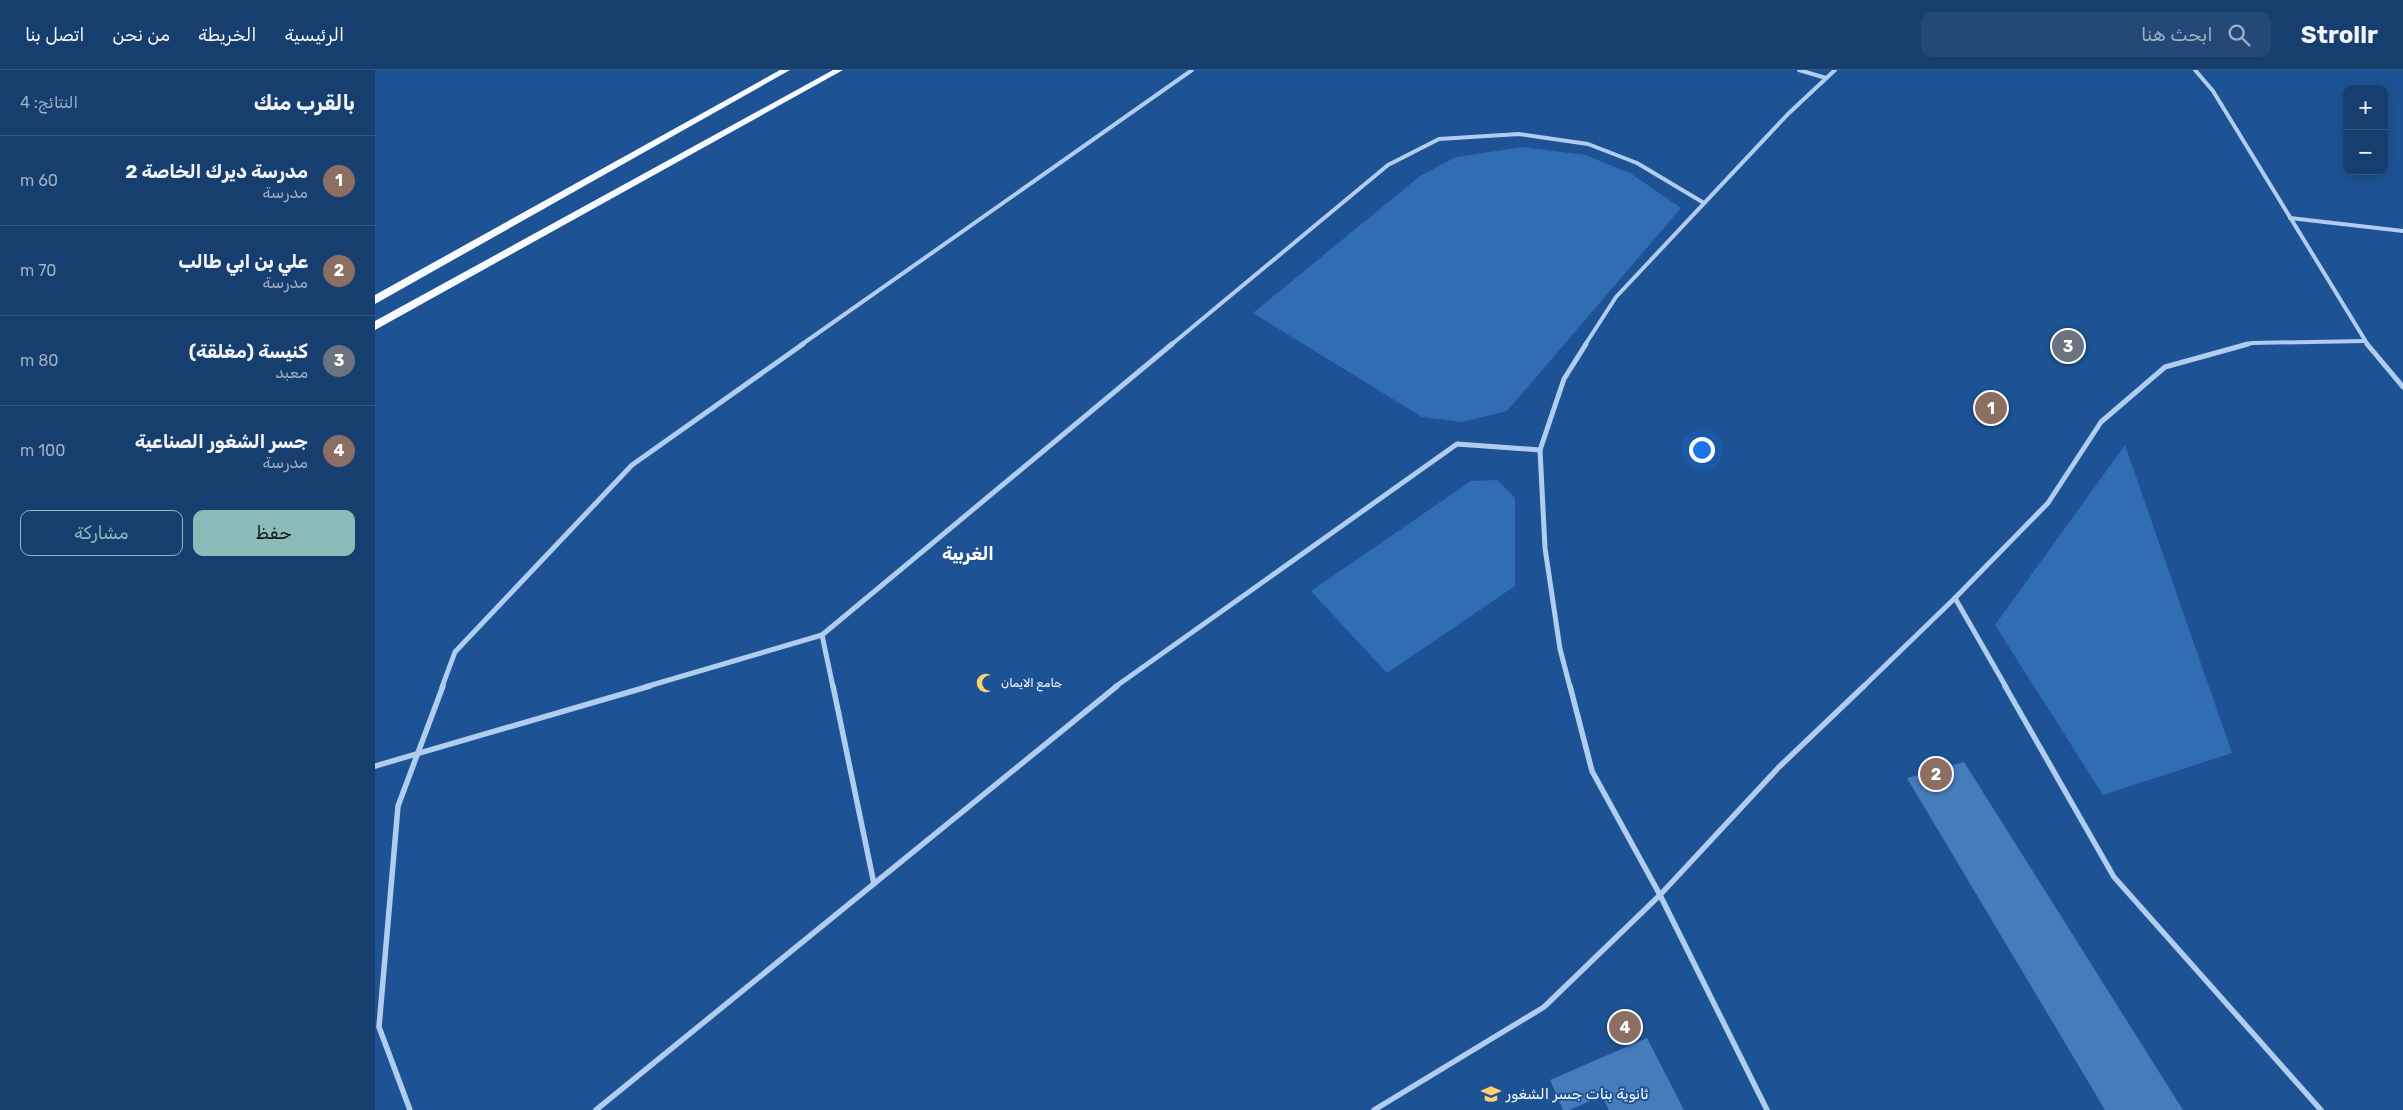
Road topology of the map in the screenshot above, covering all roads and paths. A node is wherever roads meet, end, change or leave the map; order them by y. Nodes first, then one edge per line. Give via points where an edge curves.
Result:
1 (786, 70) edge
2 (839, 70) edge
3 (1193, 70) edge
4 (1799, 70) edge
5 (1835, 70) edge
6 (2195, 70) edge
7 (1826, 78) junction
8 (1704, 203) junction
9 (2290, 218) junction
10 (2403, 231) edge
11 (375, 300) edge
12 (375, 326) edge
13 (2364, 342) junction
14 (2403, 387) edge
15 (1540, 450) junction
16 (1955, 598) junction
17 (822, 635) junction
18 (418, 753) junction
19 (375, 766) edge
20 (874, 884) junction
21 (1660, 895) junction
22 (409, 1110) edge
23 (596, 1110) edge
24 (1374, 1110) edge
25 (1767, 1110) edge
26 (2321, 1110) edge

1 - 11 main road
2 - 12 main road
3 - 18 street via 632,465 455,652
4 - 7 street
5 - 7 street
6 - 9 street via 2213,90
7 - 8 street
8 - 15 street via 1615,297 1564,379
8 - 17 street via 1637,163 1588,144 1519,134 1439,139 1388,165
9 - 10 street
9 - 13 street
13 - 14 street
13 - 16 street via 2252,343 2165,367 2101,422 2048,503
15 - 20 street via 1457,444 1115,687
15 - 21 street via 1545,548 1560,649 1592,771
16 - 21 street via 1778,768
16 - 26 street via 2114,878
17 - 18 street
17 - 20 street
18 - 19 street
18 - 22 street via 398,806 379,1027
20 - 23 street
21 - 24 street via 1544,1007
21 - 25 street

